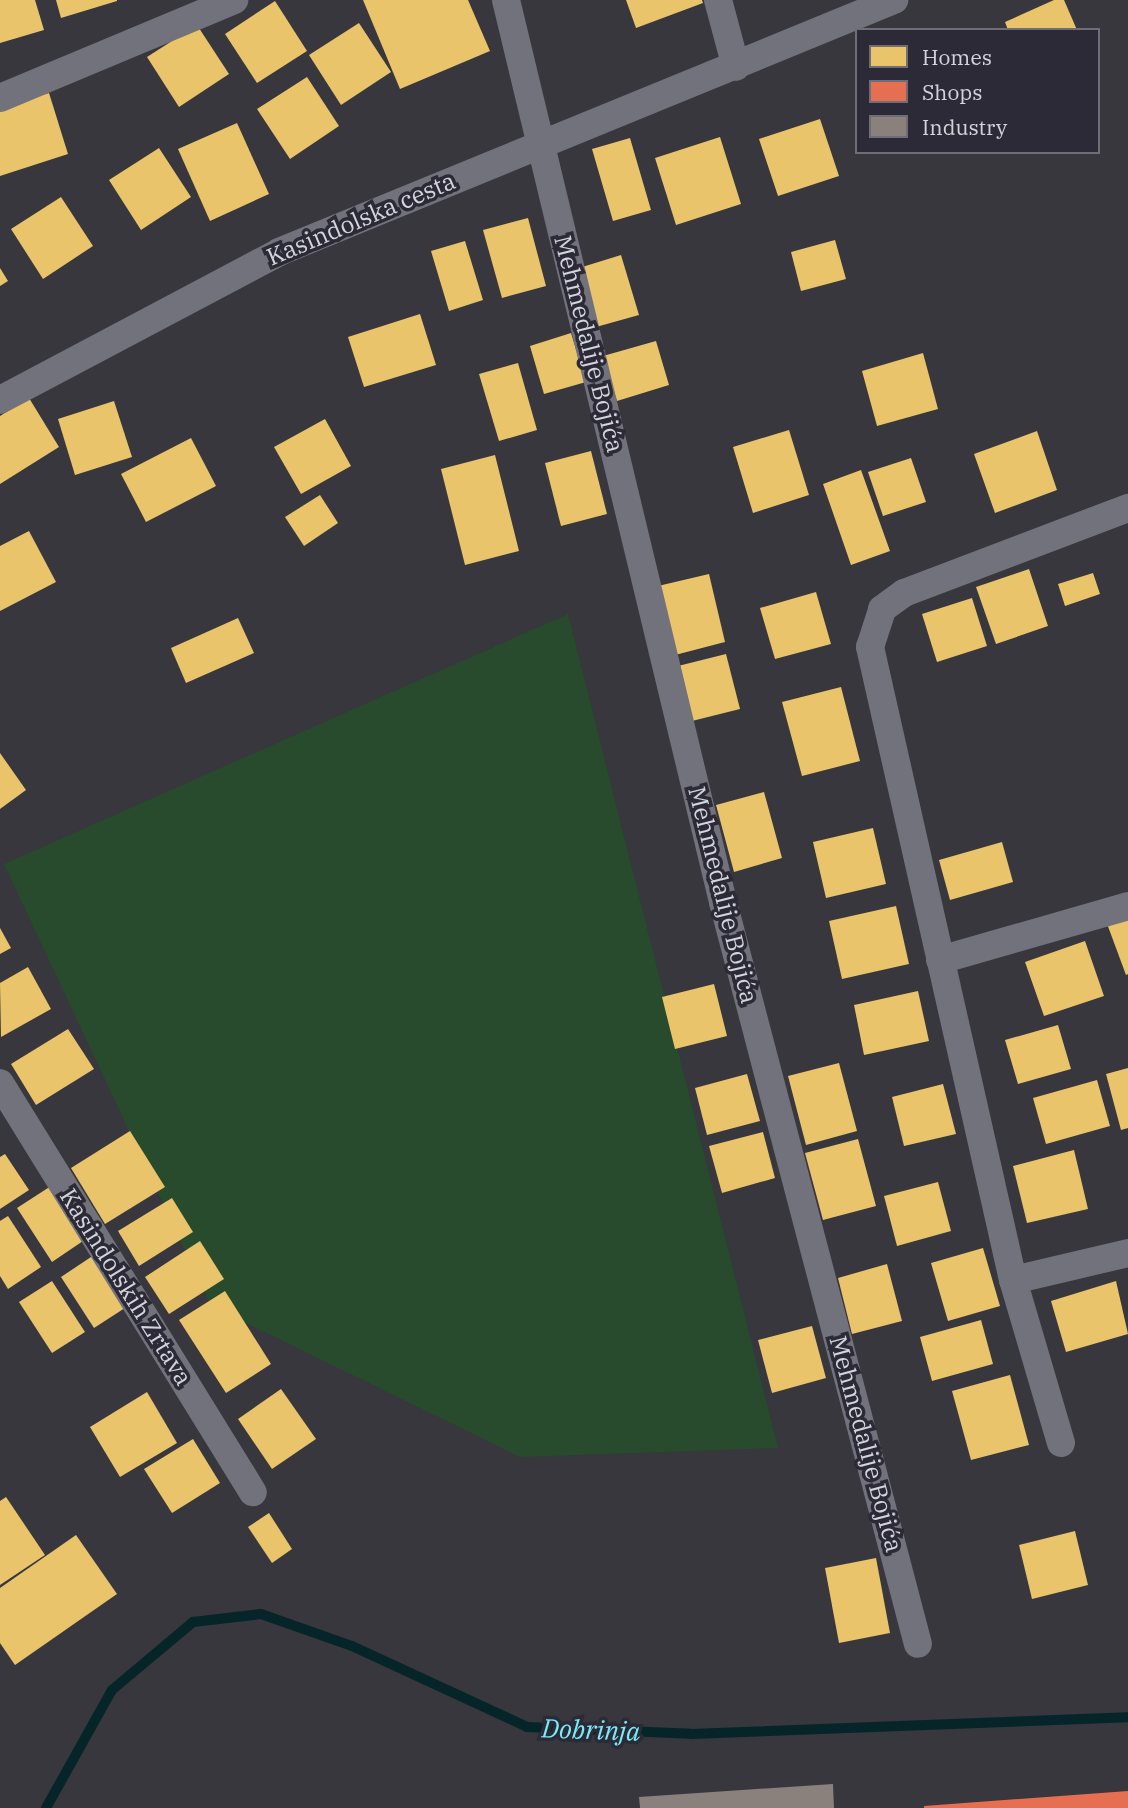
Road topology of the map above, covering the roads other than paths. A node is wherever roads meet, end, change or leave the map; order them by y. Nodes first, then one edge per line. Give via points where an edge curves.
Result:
1 (234, 0) edge
2 (506, 0) edge
3 (718, 0) edge
4 (894, 0) edge
5 (736, 67) junction
6 (0, 98) edge
7 (540, 142) junction
8 (0, 400) edge
9 (1128, 508) edge
10 (1128, 906) edge
11 (940, 960) junction
12 (0, 1083) edge
13 (1128, 1253) edge
14 (1013, 1280) junction
15 (1060, 1443) dead end
16 (253, 1492) dead end
17 (918, 1644) dead end

1 - 6 street
2 - 7 street, Mehmedalije Bojića
3 - 5 street
4 - 5 street, Kasindolska cesta
5 - 7 street, Kasindolska cesta
7 - 8 street, Kasindolska cesta via 279,252
7 - 17 street, Mehmedalije Bojića via 723,902
9 - 11 street via 904,593 882,609 872,628 870,647
10 - 11 street
11 - 14 street
12 - 16 street, Kasindolskih Zrtava
13 - 14 street
14 - 15 street

